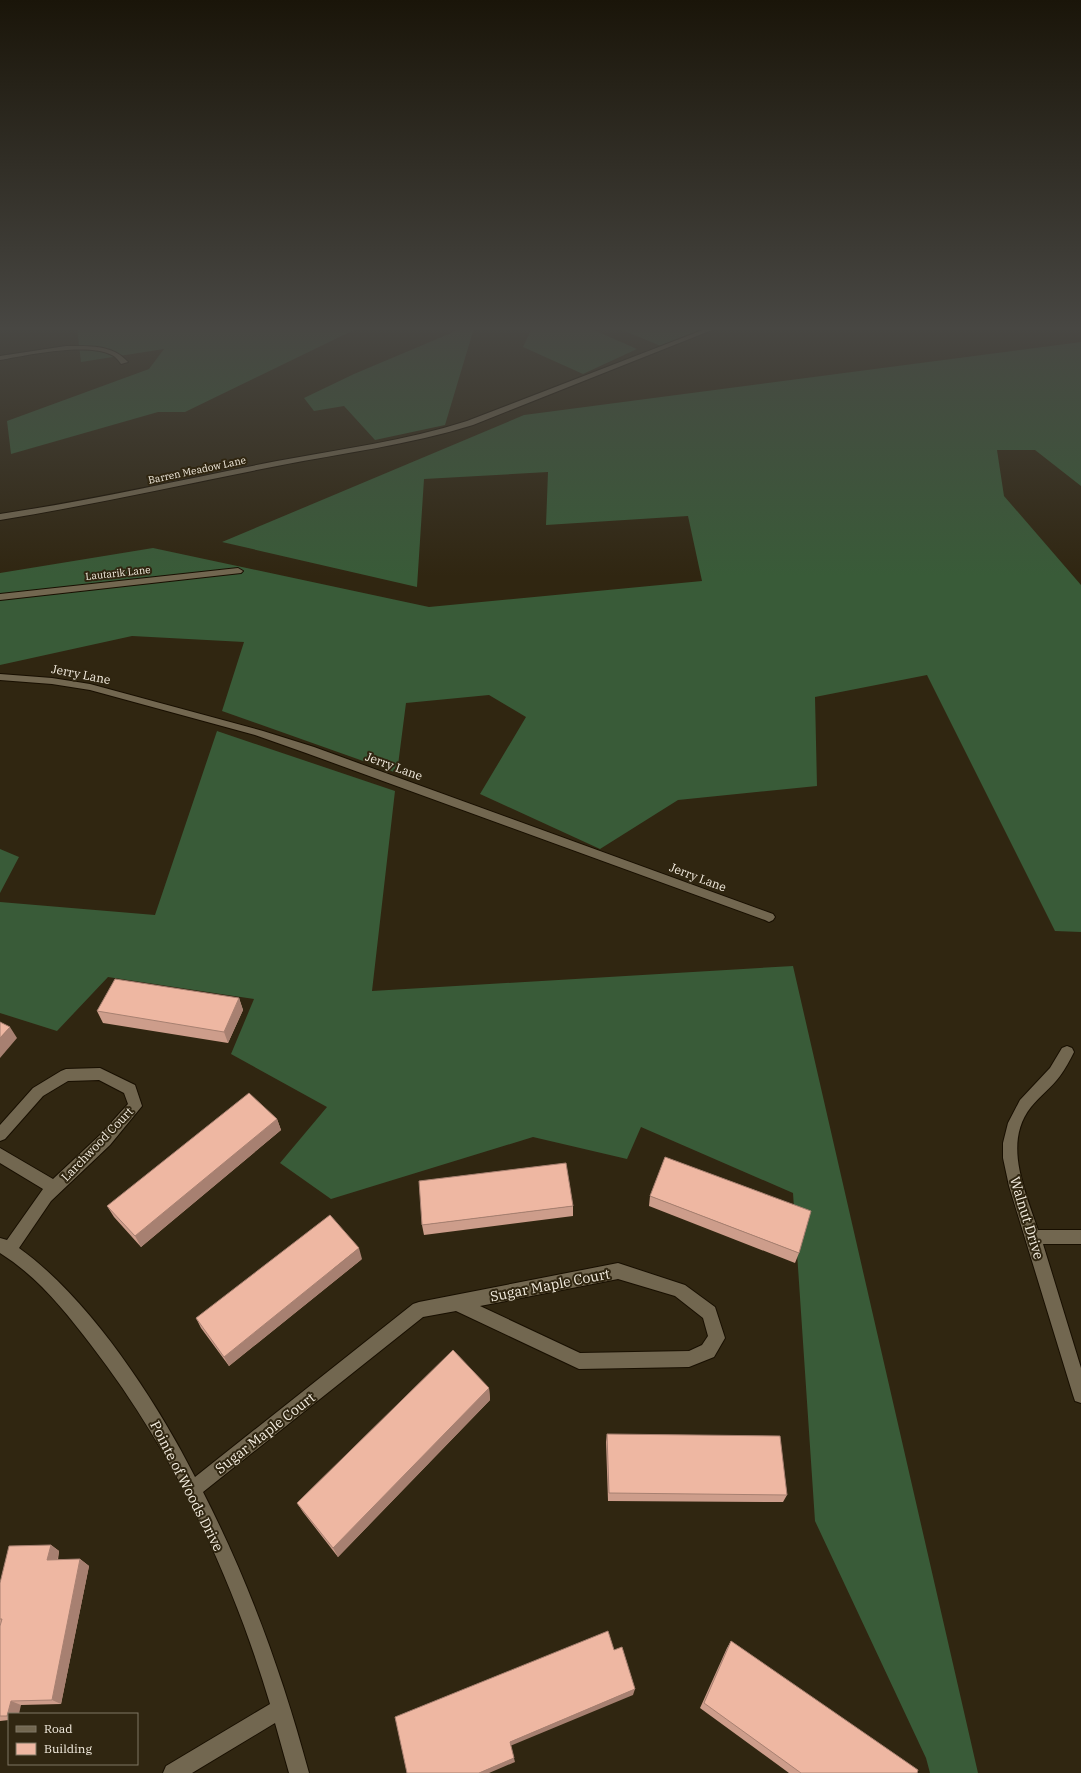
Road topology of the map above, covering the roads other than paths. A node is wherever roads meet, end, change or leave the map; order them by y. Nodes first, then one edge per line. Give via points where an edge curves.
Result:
1 (501, 411) edge
2 (0, 517) edge
3 (238, 571) dead end
4 (0, 597) edge
5 (0, 677) edge
6 (769, 917) dead end
7 (1067, 1052) dead end
8 (0, 1135) edge
9 (0, 1155) edge
10 (54, 1188) junction
11 (1033, 1237) junction
12 (1081, 1237) edge
13 (5, 1248) edge
14 (457, 1303) junction
15 (1081, 1395) edge
16 (192, 1490) junction
17 (281, 1708) junction
18 (173, 1773) edge
19 (300, 1773) edge

1 - 2 street, Barren Meadow Lane via 446,431 414,438 278,463 88,503
3 - 4 street, Lautarik Lane
5 - 6 street, Jerry Lane via 90,687 259,733
7 - 11 street, Walnut Drive via 1055,1072 1025,1104 1015,1124 1010,1143 1010,1158 1016,1186
8 - 10 street, Larchwood Court via 38,1092 66,1074 100,1074 130,1089 135,1106 105,1140
9 - 10 street, Larchwood Court
10 - 13 street, Larchwood Court
11 - 12 street
11 - 15 street, Walnut Drive
13 - 16 street, Pointe of Woods Drive via 33,1268 68,1304 101,1344 171,1449
14 - 14 street, Sugar Maple Court via 579,1361 689,1360 708,1351 717,1338 709,1313 679,1290 618,1271
14 - 16 street, Sugar Maple Court via 419,1310
16 - 17 street, Pointe of Woods Drive via 216,1538 250,1619
17 - 18 street
17 - 19 street, Pointe of Woods Drive

